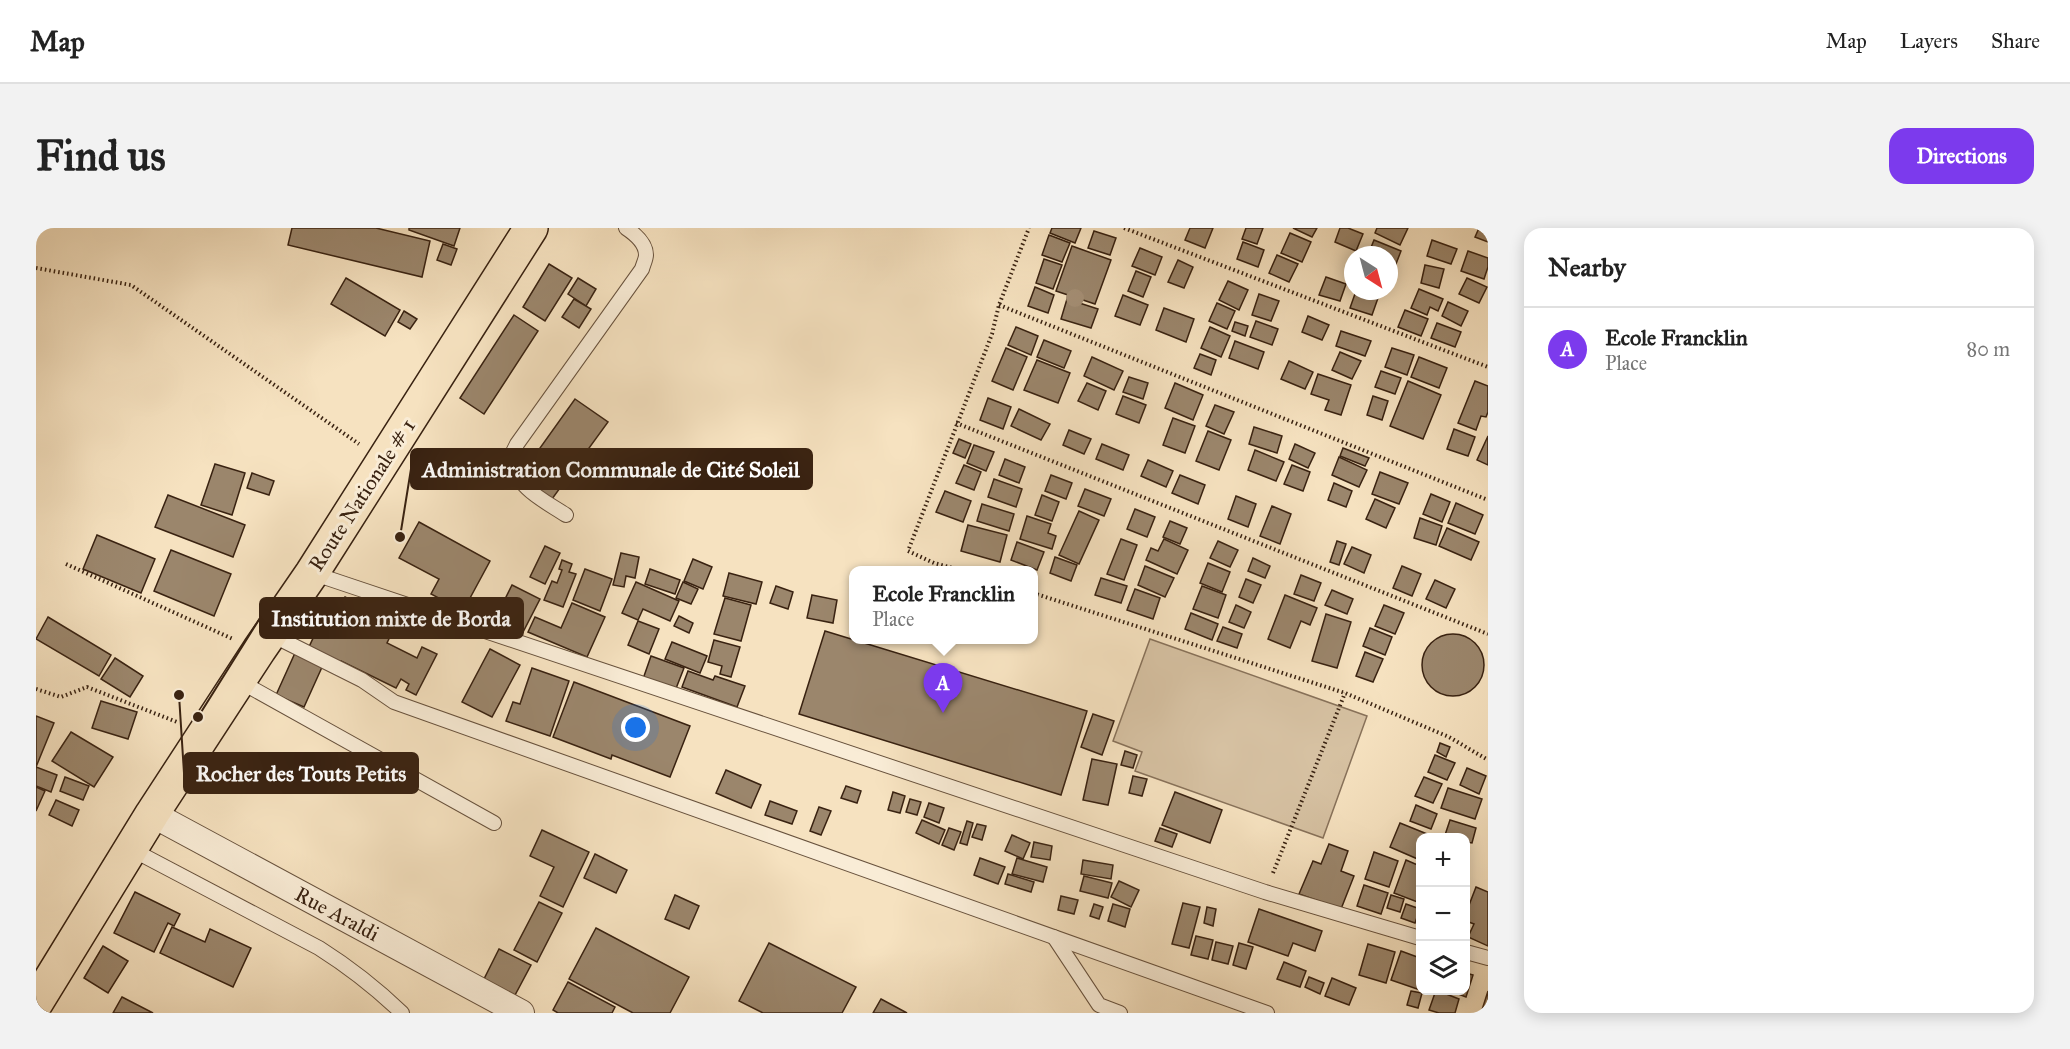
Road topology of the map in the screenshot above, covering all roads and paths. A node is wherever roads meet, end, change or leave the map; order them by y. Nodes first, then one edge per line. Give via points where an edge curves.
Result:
1 (531, 228) edge
2 (626, 228) edge
3 (1029, 228) edge
4 (1124, 228) edge
5 (36, 268) edge
6 (999, 305) junction
7 (1488, 367) edge
8 (956, 423) junction
9 (383, 461) junction
10 (1488, 500) edge
11 (566, 515) dead end
12 (66, 564) dead end
13 (945, 566) edge
14 (312, 573) junction
15 (1038, 595) edge
16 (1488, 634) edge
17 (264, 642) junction
18 (239, 681) junction
19 (36, 689) edge
20 (1345, 693) junction
21 (206, 734) junction
22 (1488, 760) edge
23 (152, 814) junction
24 (494, 823) dead end
25 (130, 849) junction
26 (1265, 892) junction
27 (1416, 937) edge
28 (1054, 938) junction
29 (1470, 953) edge
30 (1488, 958) edge
31 (36, 1003) edge
32 (402, 1013) edge
33 (521, 1013) edge
34 (1120, 1013) edge
35 (1267, 1013) edge

1 - 9 main road, Route Nationale # 1
2 - 11 lane via 642,243 646,255 642,269 510,458 514,473 525,488
3 - 6 path
4 - 7 path
5 - 9 path via 130,285
6 - 8 path via 992,334
6 - 10 path
8 - 13 path via 908,551
8 - 16 path
9 - 14 main road, Route Nationale # 1
12 - 17 path
14 - 17 main road, Route Nationale # 1
14 - 26 lane
15 - 20 path
17 - 18 main road, Route Nationale # 1
17 - 28 lane via 362,680 394,702
18 - 21 main road, Route Nationale # 1
18 - 24 lane
19 - 21 path via 61,697 87,687
20 - 22 path via 1449,737
20 - 26 path
21 - 23 main road, Route Nationale # 1
23 - 25 main road, Route Nationale # 1
23 - 33 street, Rue Araldi
25 - 31 main road, Route Nationale # 1
25 - 32 lane via 319,948 376,988
26 - 27 lane
28 - 34 lane via 1100,1005
28 - 35 lane
29 - 30 lane

